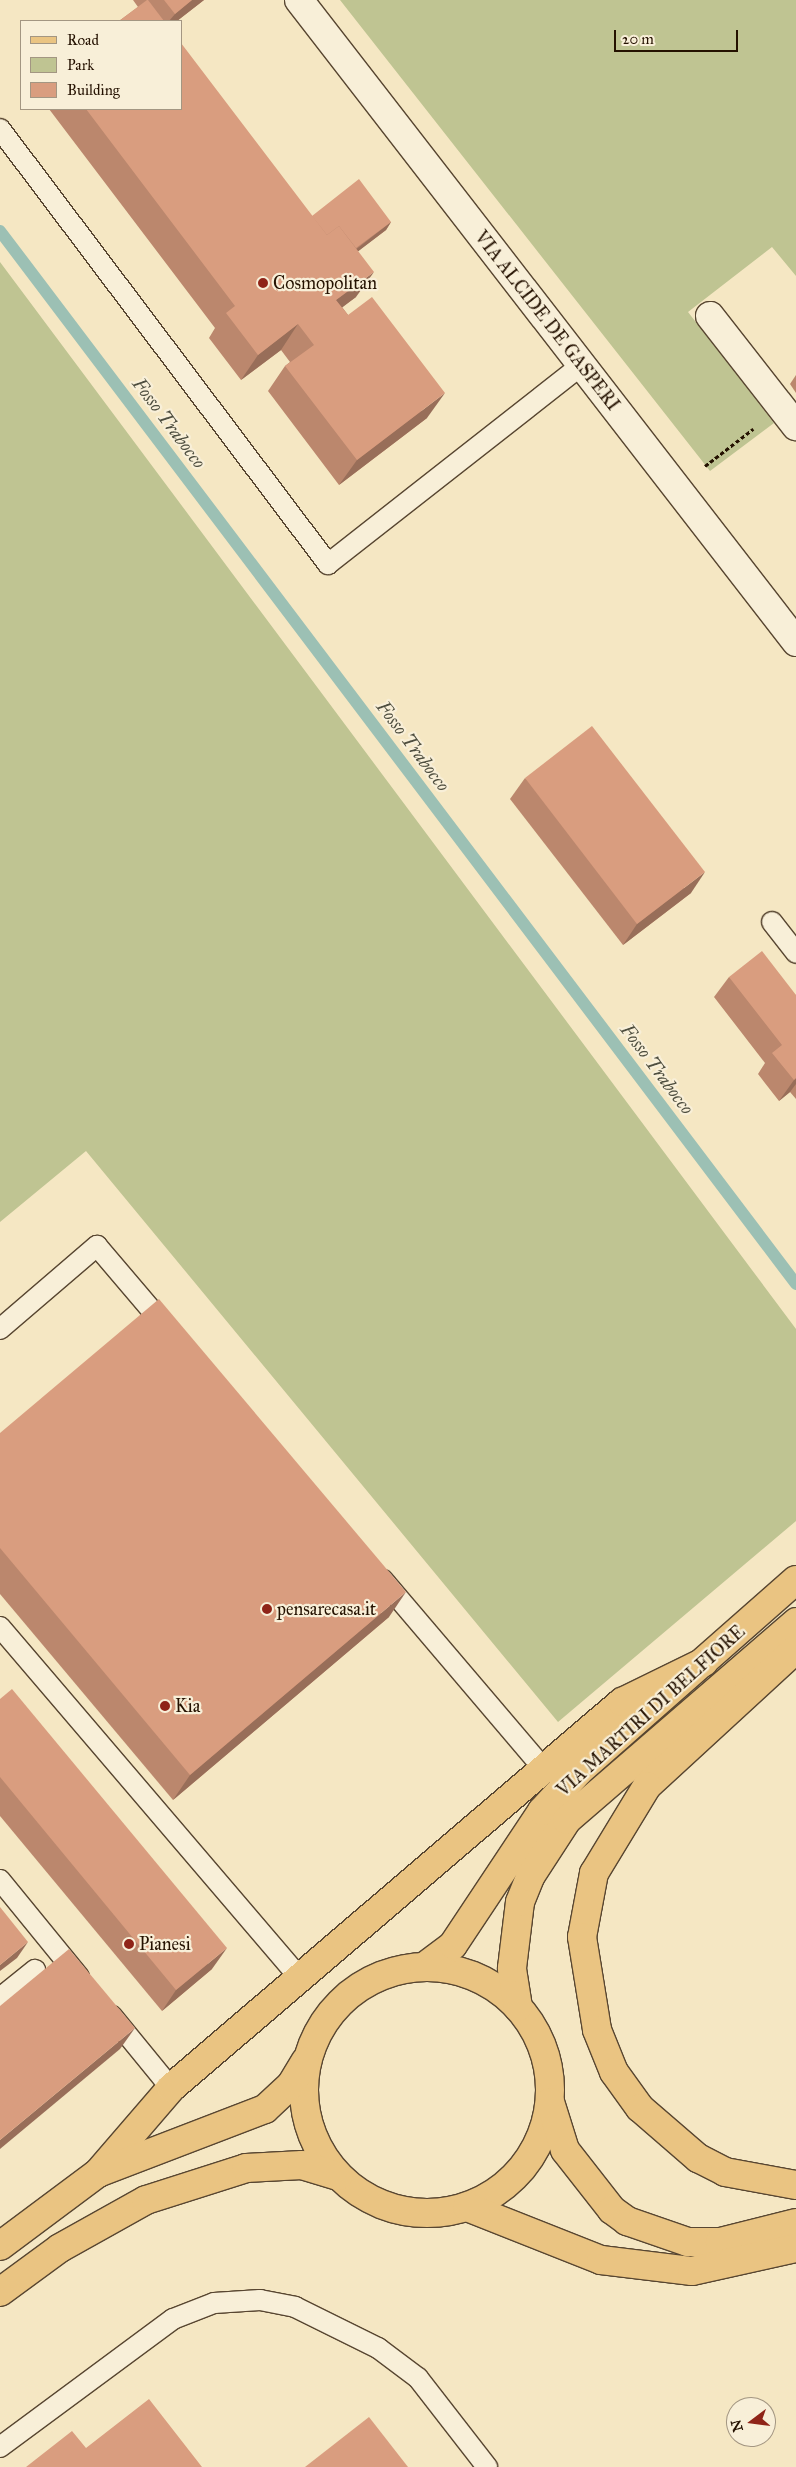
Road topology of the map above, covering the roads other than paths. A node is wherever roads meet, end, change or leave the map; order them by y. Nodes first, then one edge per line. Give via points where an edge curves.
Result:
1 (299, 0) edge
2 (0, 129) edge
3 (710, 316) dead end
4 (582, 365) junction
5 (789, 417) edge
6 (796, 642) edge
7 (772, 922) dead end
8 (796, 954) edge
9 (0, 1329) edge
10 (180, 1344) edge
11 (368, 1562) edge
12 (796, 1580) edge
13 (796, 1622) edge
14 (0, 1627) edge
15 (796, 1649) edge
16 (704, 1662) junction
17 (544, 1769) junction
18 (0, 1880) edge
19 (424, 1966) junction
20 (35, 1970) dead end
21 (300, 1978) junction
22 (0, 1998) edge
23 (518, 2007) junction
24 (307, 2059) junction
25 (171, 2088) junction
26 (550, 2102) junction
27 (98, 2173) junction
28 (338, 2176) junction
29 (796, 2185) edge
30 (467, 2207) junction
31 (796, 2223) edge
32 (0, 2246) edge
33 (796, 2248) edge
34 (0, 2292) edge
35 (0, 2446) edge
36 (487, 2467) edge

1 - 4 street, VIA ALCIDE DE GASPERI
2 - 4 lane via 328,564
3 - 5 street
4 - 6 street, VIA ALCIDE DE GASPERI
7 - 8 lane
9 - 10 lane via 97,1246
11 - 17 lane
12 - 16 main road, VIA MARTIRI DI BELFIORE
13 - 23 main road, VIA MARTIRI DI BELFIORE via 567,1820 530,1877 520,1902 513,1950
14 - 21 lane
15 - 29 main road via 641,1794 594,1873 582,1937 597,2030 614,2072 640,2108 698,2158 725,2172
16 - 17 main road via 622,1702
16 - 19 main road, VIA MARTIRI DI BELFIORE via 578,1772 542,1811 453,1945
17 - 21 main road
18 - 25 lane
19 - 23 main road, VIA MARTIRI DI BELFIORE via 466,1973 503,1993
19 - 24 main road, VIA MARTIRI DI BELFIORE via 398,1970 350,1993 317,2034
20 - 22 lane
21 - 25 main road
23 - 26 main road, VIA MARTIRI DI BELFIORE via 544,2051
24 - 27 main road, VIA MARTIRI DI BELFIORE via 278,2100 249,2118
24 - 28 main road, VIA MARTIRI DI BELFIORE via 304,2090 308,2121 319,2151
25 - 27 main road
26 - 30 main road, VIA MARTIRI DI BELFIORE via 542,2136 524,2166 499,2191
26 - 31 main road via 565,2150 612,2210 626,2221 688,2242 720,2242
27 - 32 main road, VIA MARTIRI DI BELFIORE
28 - 30 main road, VIA MARTIRI DI BELFIORE via 356,2192 398,2211 444,2213
28 - 34 main road, VIA MARTIRI DI BELFIORE via 302,2165 246,2168 172,2191 102,2222
30 - 33 main road via 601,2260 692,2271
35 - 36 lane via 173,2319 214,2303 260,2300 303,2311 386,2354 418,2378

